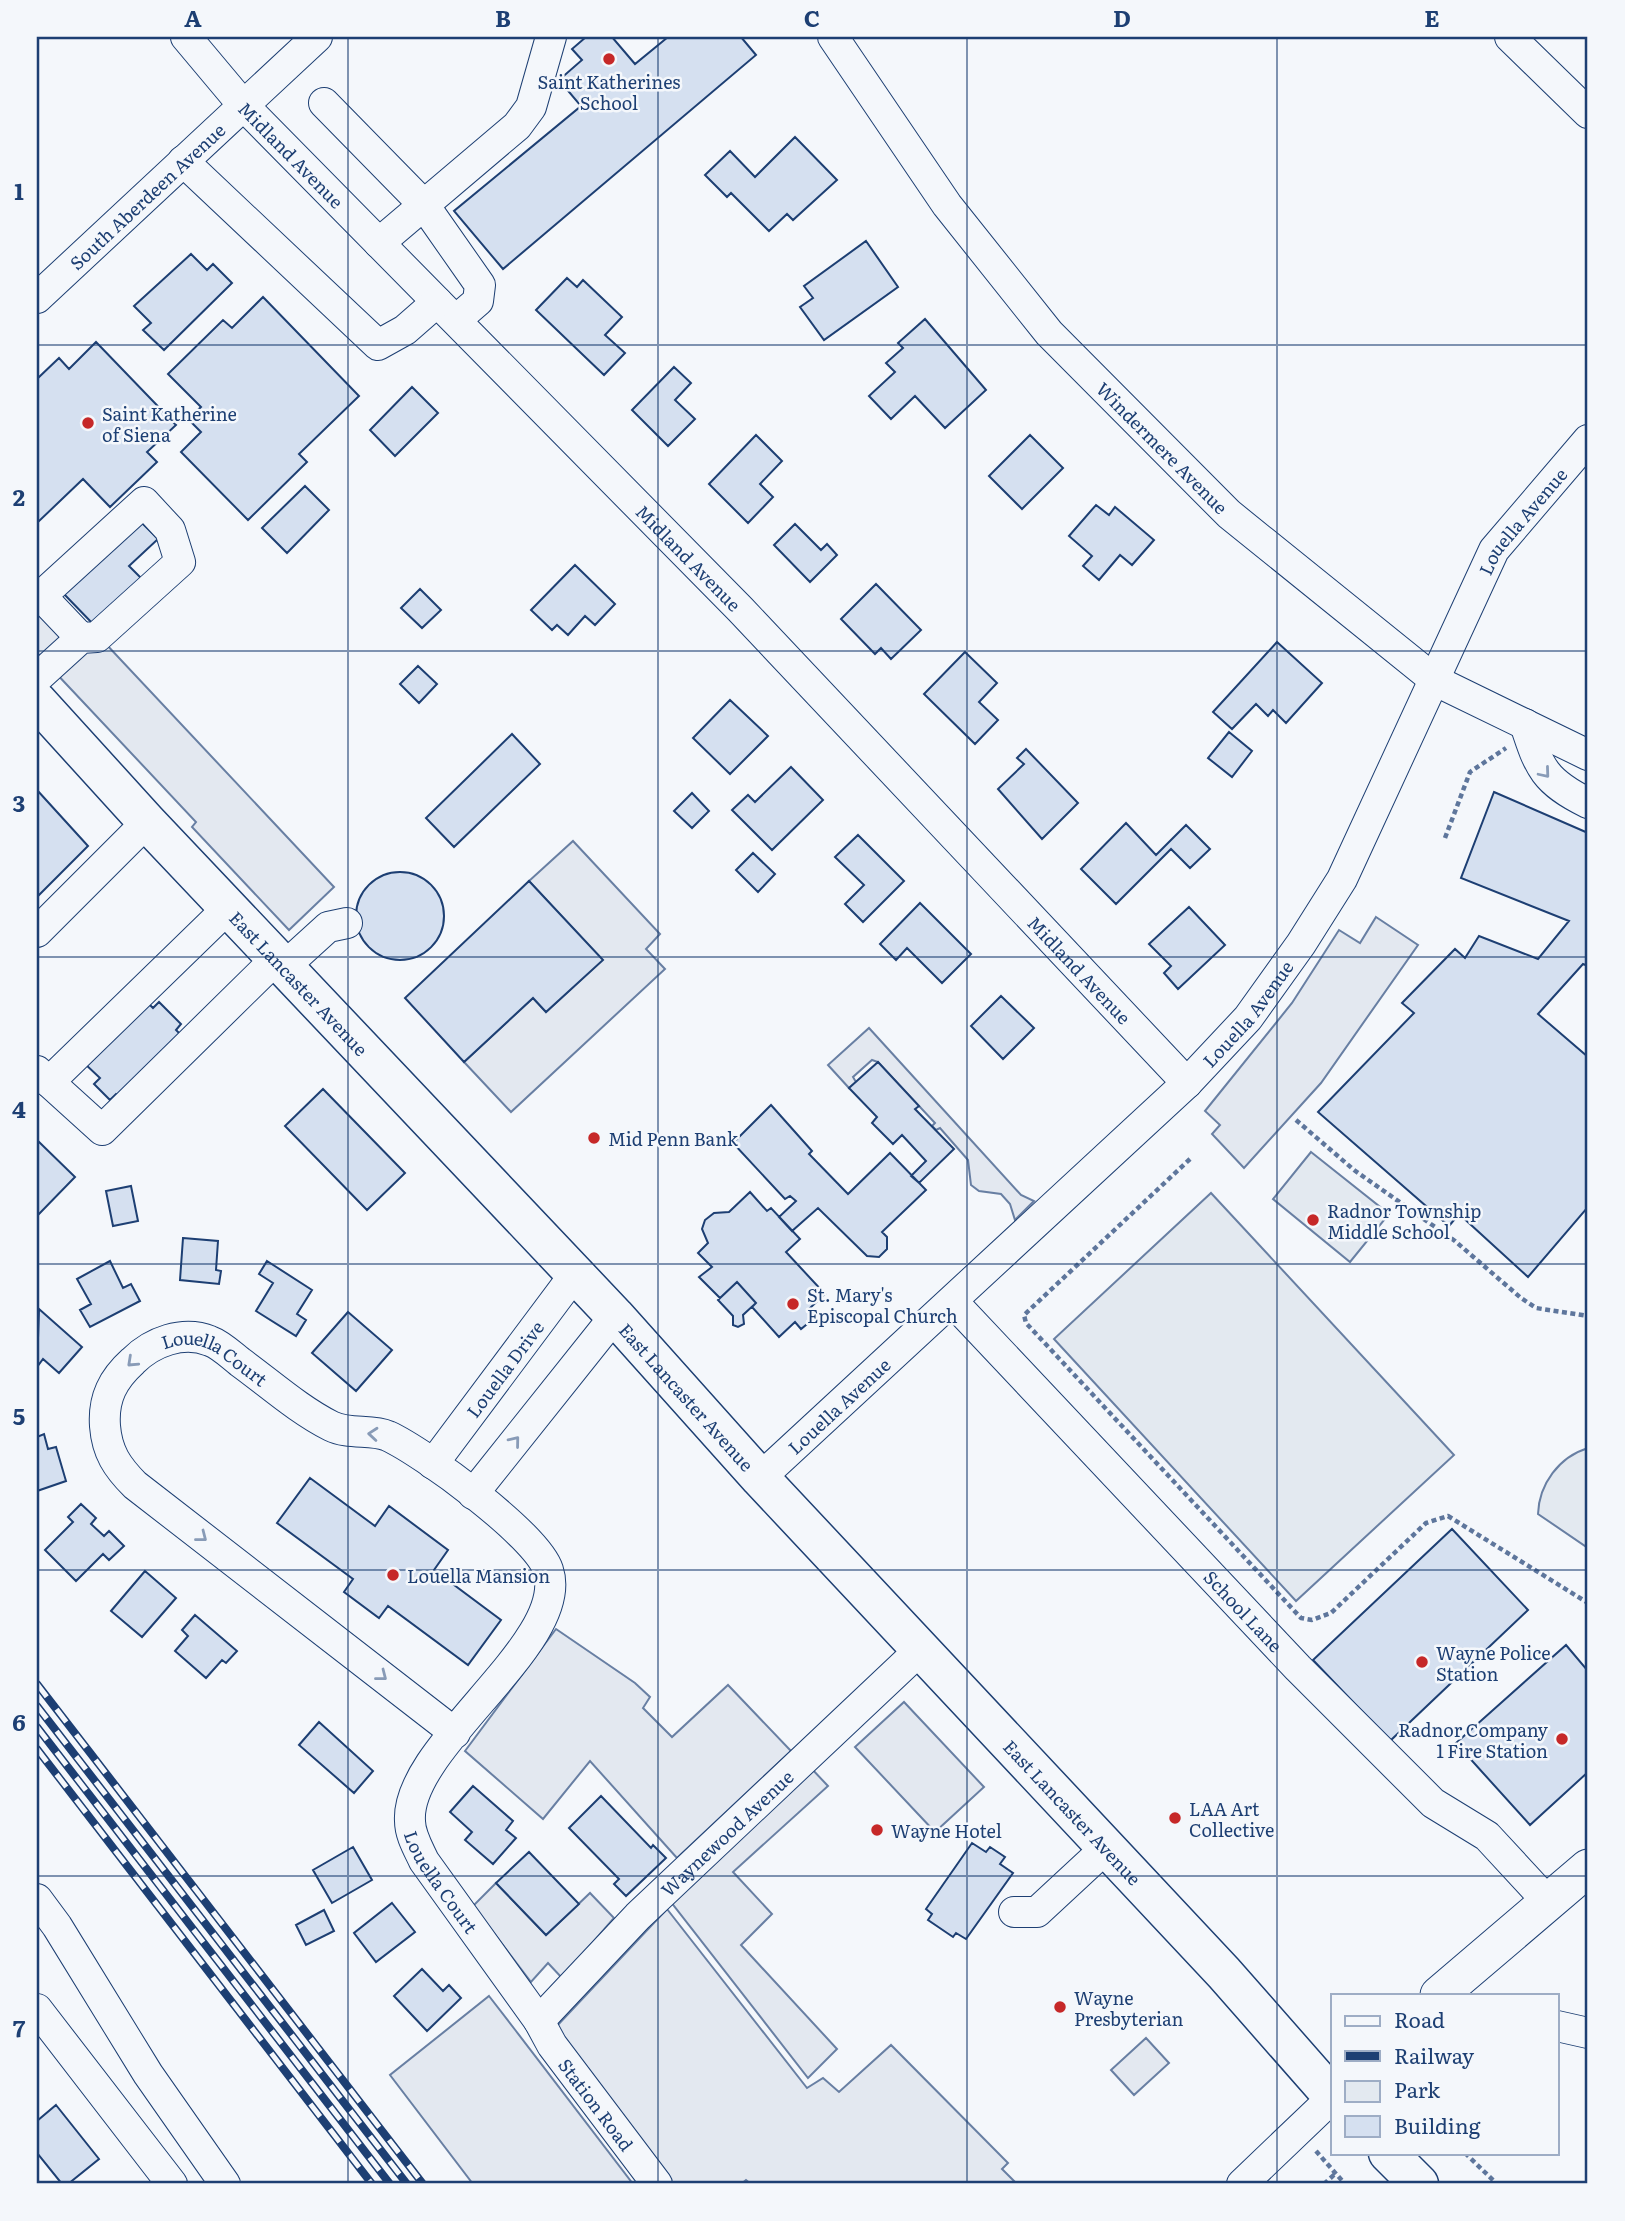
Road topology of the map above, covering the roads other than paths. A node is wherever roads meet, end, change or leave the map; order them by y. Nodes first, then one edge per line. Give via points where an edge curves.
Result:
1 (186, 37) edge
2 (317, 37) edge
3 (551, 37) edge
4 (833, 37) edge
5 (1510, 37) edge
6 (324, 103) dead end
7 (243, 105) junction
8 (1588, 113) edge
9 (183, 161) junction
10 (424, 205) junction
11 (379, 243) junction
12 (37, 298) edge
13 (447, 311) junction
14 (1588, 440) edge
15 (81, 638) junction
16 (37, 678) edge
17 (1436, 681) junction
18 (37, 701) edge
19 (1525, 724) junction
20 (1588, 755) edge
21 (1588, 803) edge
22 (147, 822) junction
23 (228, 908) junction
24 (347, 923) dead end
25 (37, 932) edge
26 (280, 963) junction
27 (43, 1077) edge
28 (1186, 1083) junction
29 (575, 1274) junction
30 (953, 1302) junction
31 (615, 1316) junction
32 (433, 1464) junction
33 (760, 1478) junction
34 (473, 1494) junction
35 (921, 1649) junction
36 (455, 1733) junction
37 (1106, 1848) junction
38 (1588, 1868) edge
39 (37, 1899) edge
40 (1548, 1902) junction
41 (1014, 1912) dead end
42 (1440, 1994) edge
43 (37, 2009) edge
44 (540, 2021) junction
45 (1558, 2026) edge
46 (1588, 2033) edge
47 (1331, 2095) edge
48 (1331, 2099) edge
49 (1389, 2154) edge
50 (172, 2184) edge
51 (225, 2184) edge
52 (657, 2184) edge
53 (1241, 2184) edge
54 (1419, 2184) edge

1 - 7 street, Midland Avenue
2 - 7 street, South Aberdeen Avenue
3 - 10 street via 531,107 517,126
4 - 17 street, Windermere Avenue via 947,205 1049,333 1229,514
5 - 8 street
6 - 10 street
7 - 9 street, South Aberdeen Avenue
7 - 11 street, Midland Avenue
9 - 12 street, South Aberdeen Avenue
9 - 13 street via 378,345
10 - 11 street
10 - 13 street via 480,285 478,301
11 - 13 street, Midland Avenue
13 - 28 street, Midland Avenue via 740,608
14 - 17 street, Louella Avenue via 1494,550
15 - 15 street via 97,637 180,562 170,530 144,502 41,596
15 - 16 street
17 - 19 street, Windermere Avenue
17 - 28 street, Louella Avenue via 1336,889 1248,1018
18 - 22 highway, East Lancaster Avenue
19 - 20 street, Windermere Avenue
19 -> 21 street via 1543,772
22 - 23 highway, East Lancaster Avenue
22 - 25 street
23 - 26 highway, East Lancaster Avenue
23 - 27 street
24 - 26 street via 328,927
26 - 27 street via 102,1130
26 - 29 highway, East Lancaster Avenue
28 - 30 street, Louella Avenue
29 - 31 highway, East Lancaster Avenue
29 - 32 street, Louella Drive
30 - 33 street, Louella Avenue
30 - 40 street, School Lane via 1298,1668 1433,1803 1487,1836
31 - 33 highway, East Lancaster Avenue
34 -> 31 street
32 - 34 street, Louella Court
32 -> 36 street, Louella Court via 386,1435 332,1427 212,1341 201,1338 176,1338 146,1349 117,1377 106,1400 108,1449 135,1485
33 - 35 highway, East Lancaster Avenue
34 - 36 street, Louella Court via 540,1556 548,1567 552,1594 543,1618
35 - 37 highway, East Lancaster Avenue
35 - 44 street, Waynewood Avenue via 647,1907
36 - 44 street, Louella Court via 415,1790 411,1831 424,1861
37 - 41 street via 1037,1912
37 - 47 highway, East Lancaster Avenue
38 - 40 main road
39 - 51 street via 148,2074
40 - 42 main road
43 - 50 street
44 - 52 street, Station Road via 552,2045
45 - 46 street
48 - 53 street
49 - 54 highway

